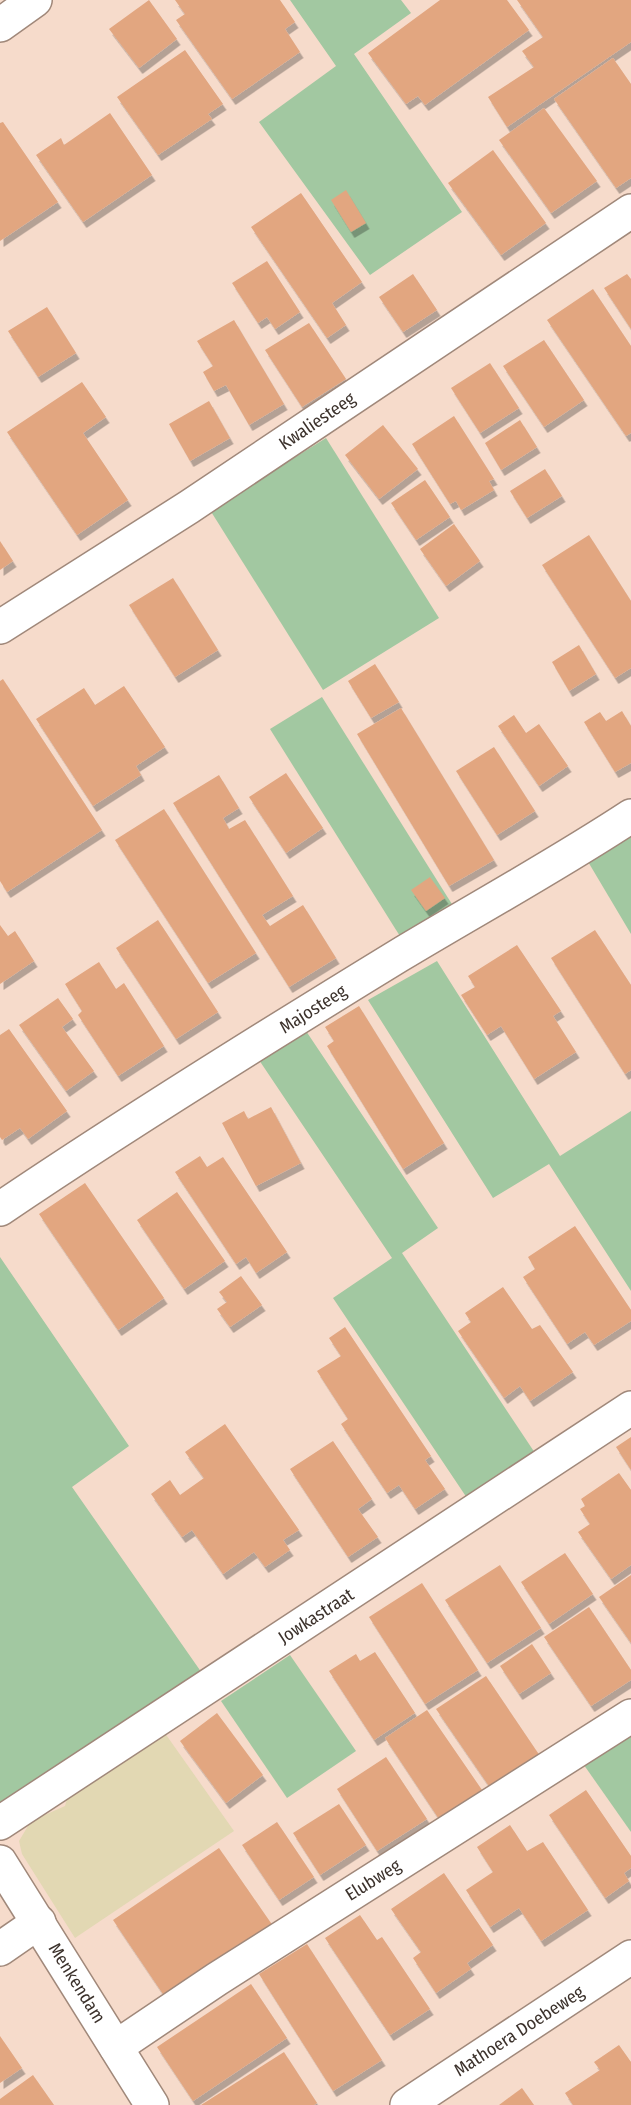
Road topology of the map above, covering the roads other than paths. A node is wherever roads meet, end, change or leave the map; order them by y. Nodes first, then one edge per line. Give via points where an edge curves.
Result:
1 (35, 0) edge
2 (0, 25) edge
3 (631, 211) edge
4 (0, 627) edge
5 (631, 816) edge
6 (0, 1209) edge
7 (631, 1408) edge
8 (631, 1716) edge
9 (0, 1823) edge
10 (0, 1862) edge
11 (39, 1922) junction
12 (0, 1949) edge
13 (631, 1958) edge
14 (117, 2047) junction
15 (152, 2105) edge
16 (407, 2105) edge

1 - 2 street
3 - 4 street, Kwaliesteeg via 189,507
5 - 6 street, Majosteeg via 120,1128
7 - 9 street, Jowkastraat
8 - 14 street, Elubweg via 217,1979
10 - 11 street, Menkendam
11 - 12 street
11 - 14 street, Menkendam
13 - 16 street, Mathoera Doebeweg
14 - 15 street, Menkendam

